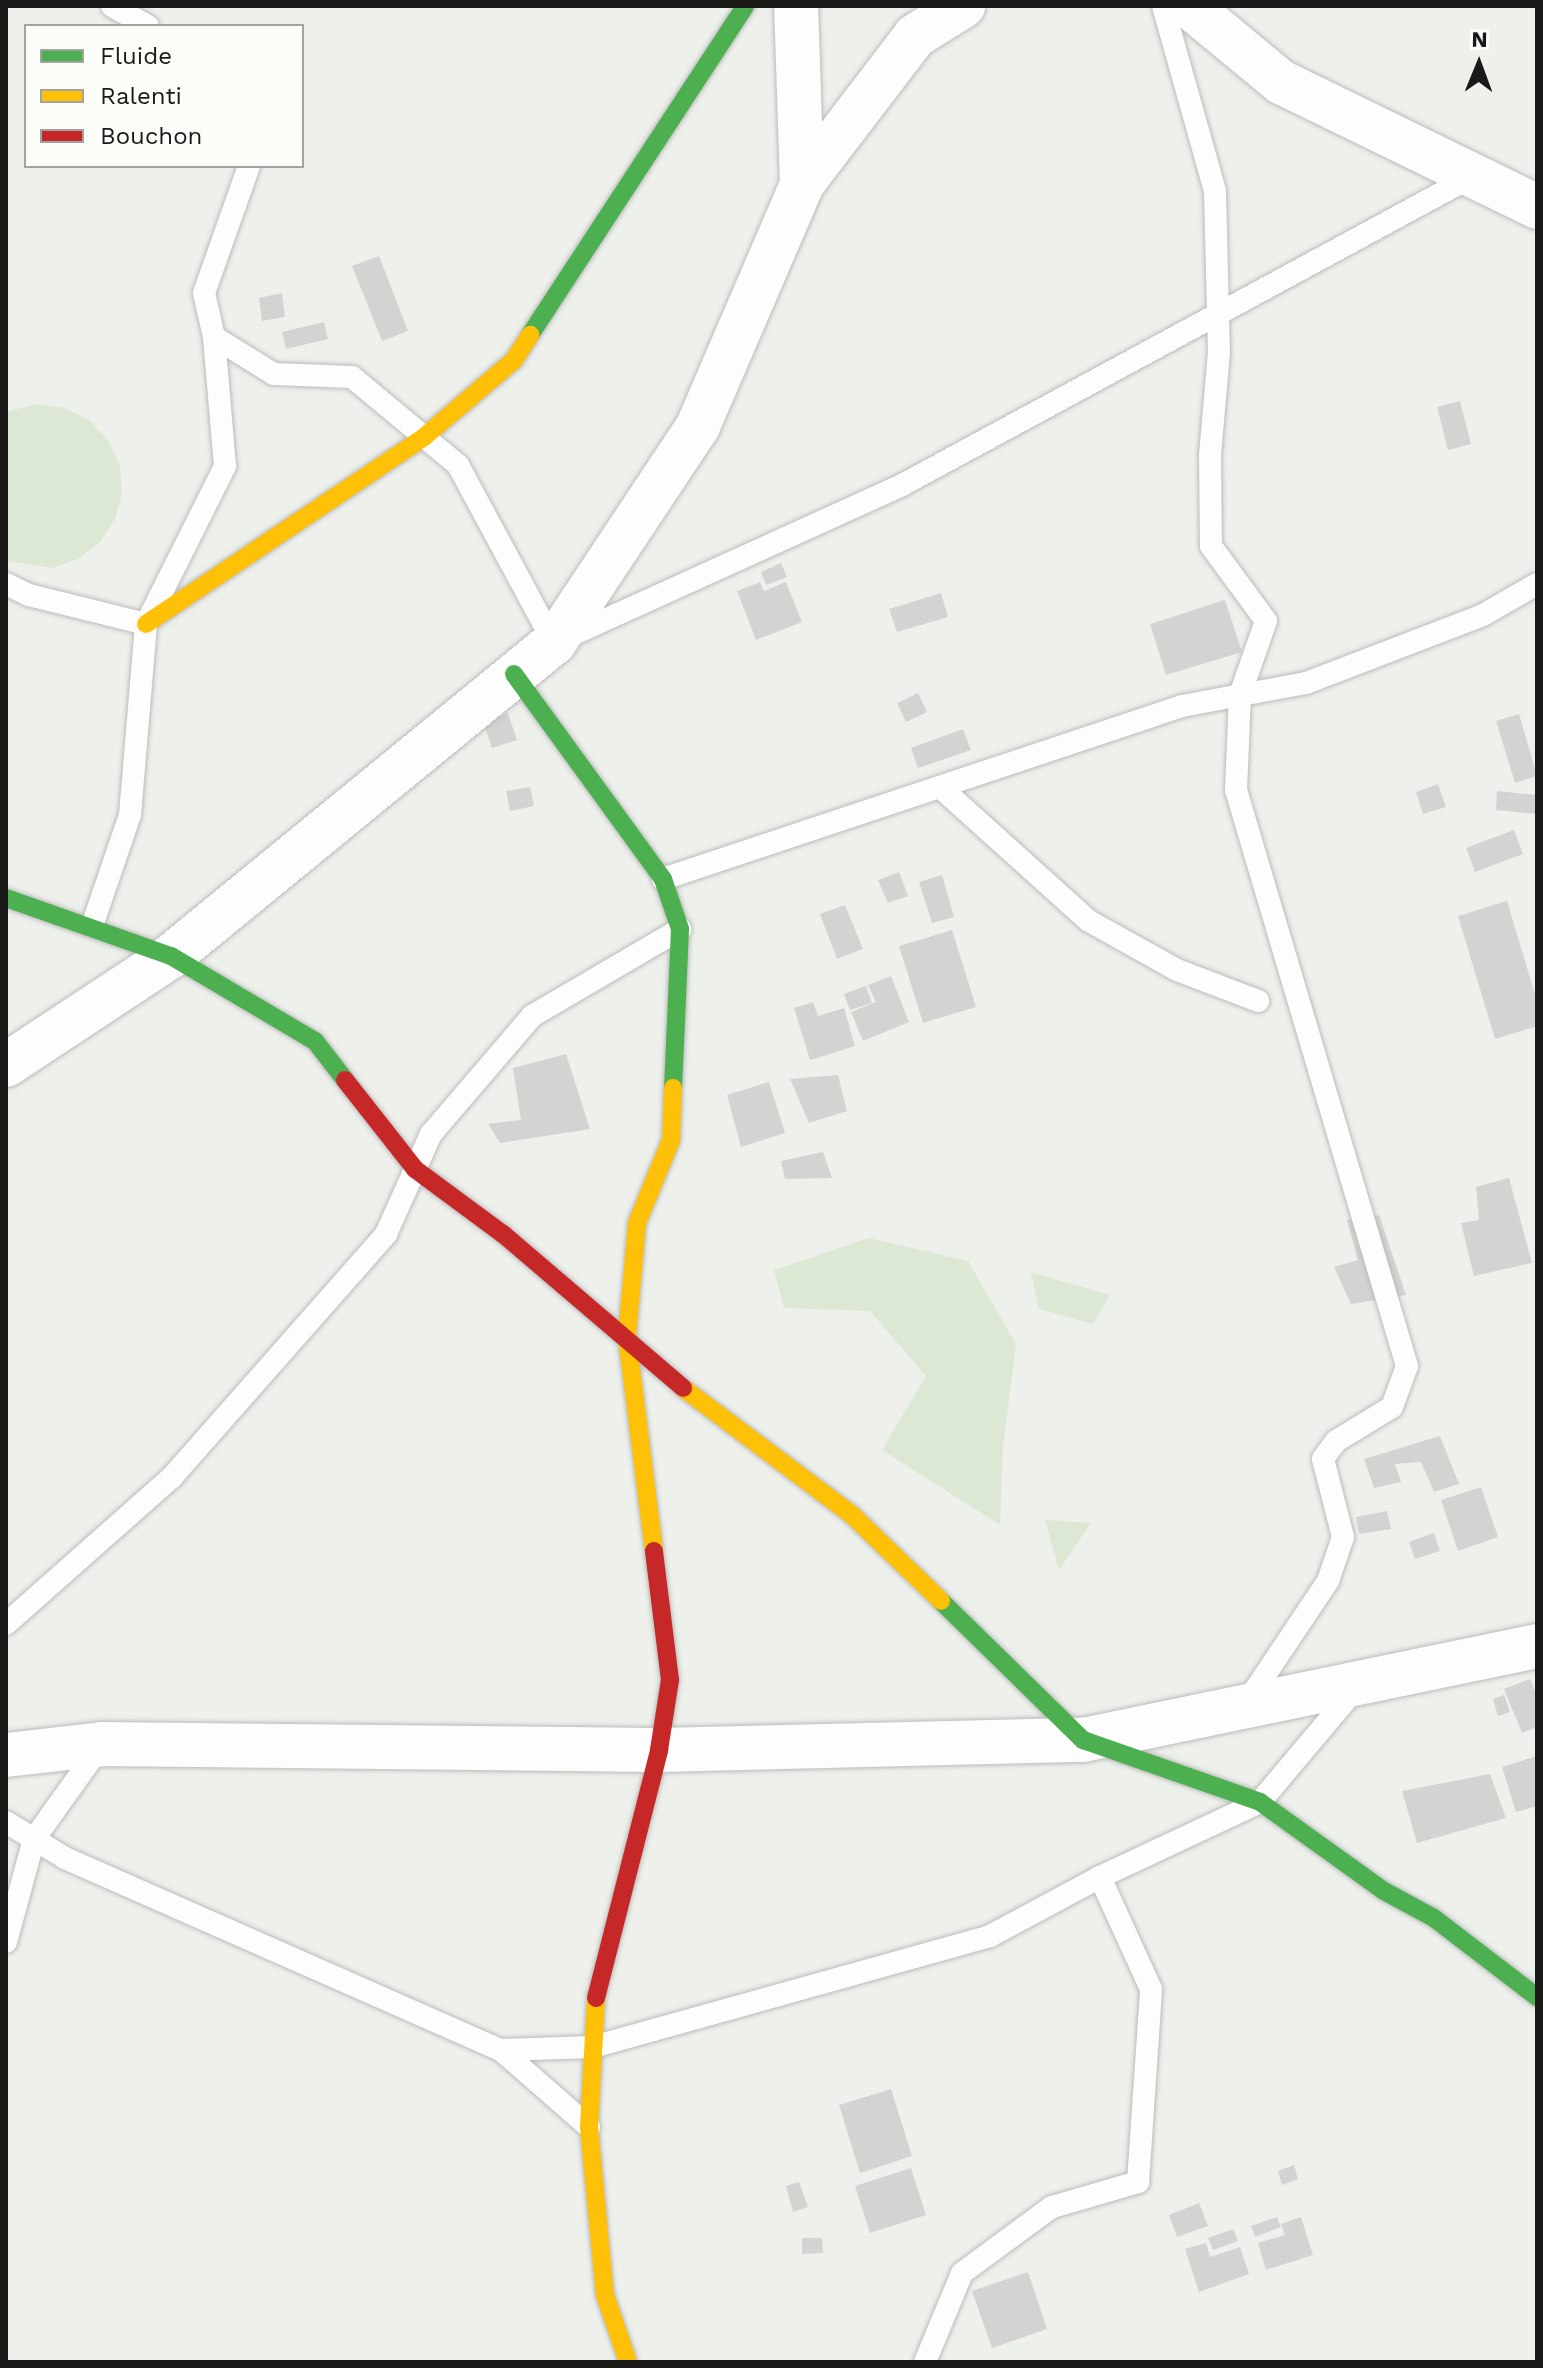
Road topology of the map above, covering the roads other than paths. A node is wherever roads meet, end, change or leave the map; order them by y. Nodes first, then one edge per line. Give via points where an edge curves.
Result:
1 (112, 6) edge
2 (745, 6) edge
3 (796, 6) edge
4 (963, 6) edge
5 (1163, 6) edge
6 (1189, 6) edge
7 (144, 24) edge
8 (248, 168) edge
9 (1473, 176) junction
10 (802, 184) junction
11 (1537, 207) edge
12 (1218, 315) junction
13 (214, 337) junction
14 (424, 437) junction
15 (6, 584) edge
16 (1537, 584) edge
17 (146, 624) junction
18 (554, 643) junction
19 (514, 674) junction
20 (1240, 695) junction
21 (940, 787) junction
22 (663, 879) junction
23 (6, 898) edge
24 (92, 926) junction
25 (680, 929) junction
26 (171, 956) junction
27 (1258, 1001) dead end
28 (6, 1065) edge
29 (415, 1169) junction
30 (627, 1337) junction
31 (6, 1624) edge
32 (1537, 1646) edge
33 (1361, 1682) junction
34 (1244, 1706) junction
35 (1083, 1740) junction
36 (102, 1744) junction
37 (659, 1750) junction
38 (6, 1755) edge
39 (1260, 1802) junction
40 (6, 1822) edge
41 (34, 1839) junction
42 (1100, 1877) junction
43 (6, 1942) edge
44 (1537, 1997) edge
45 (593, 2047) junction
46 (501, 2050) junction
47 (589, 2127) junction
48 (628, 2362) edge
49 (925, 2362) edge

1 - 7 lane
2 - 14 street via 514,360
3 - 10 street
4 - 10 street via 915,36
5 - 12 lane via 1215,191
6 - 9 street via 1281,82
8 - 13 lane via 204,293
9 - 11 street
9 - 12 lane
10 - 18 street via 698,426
12 - 18 lane via 904,484
12 - 20 lane via 1211,546 1266,621
13 - 14 lane via 274,374 352,377
13 - 17 lane via 225,466
14 - 17 street
14 - 18 lane via 458,465
15 - 17 lane via 29,595
16 - 20 lane via 1483,615 1306,683
17 - 24 lane via 130,815
18 - 19 street
19 - 22 street
19 - 26 street
20 - 21 lane via 1182,706
20 - 34 lane via 1236,790 1407,1366 1392,1407 1336,1441 1323,1459 1343,1537 1328,1581
21 - 22 lane
21 - 27 lane via 1089,921 1177,970
22 - 25 street
23 - 24 street
24 - 26 street
25 - 29 lane via 532,1016 431,1134
25 - 30 street via 671,1140 637,1223
26 - 28 street
26 - 29 street via 315,1041
29 - 30 street
29 - 31 lane via 386,1234 172,1477
30 - 35 street via 729,1427 851,1514
30 - 37 street via 670,1680
32 - 33 street
33 - 34 street
33 - 39 lane
34 - 35 street
35 - 37 street
35 - 39 street
36 - 37 street
36 - 38 street
36 - 41 lane
37 - 45 street via 596,1999
39 - 42 lane
39 - 44 street via 1384,1891 1434,1918
40 - 41 lane
41 - 43 lane
41 - 46 lane via 65,1858
42 - 45 lane via 990,1936
42 - 49 lane via 1151,1989 1138,2182 1052,2207 962,2273
45 - 46 lane
45 - 47 street
46 - 47 lane
47 - 48 street via 605,2295

